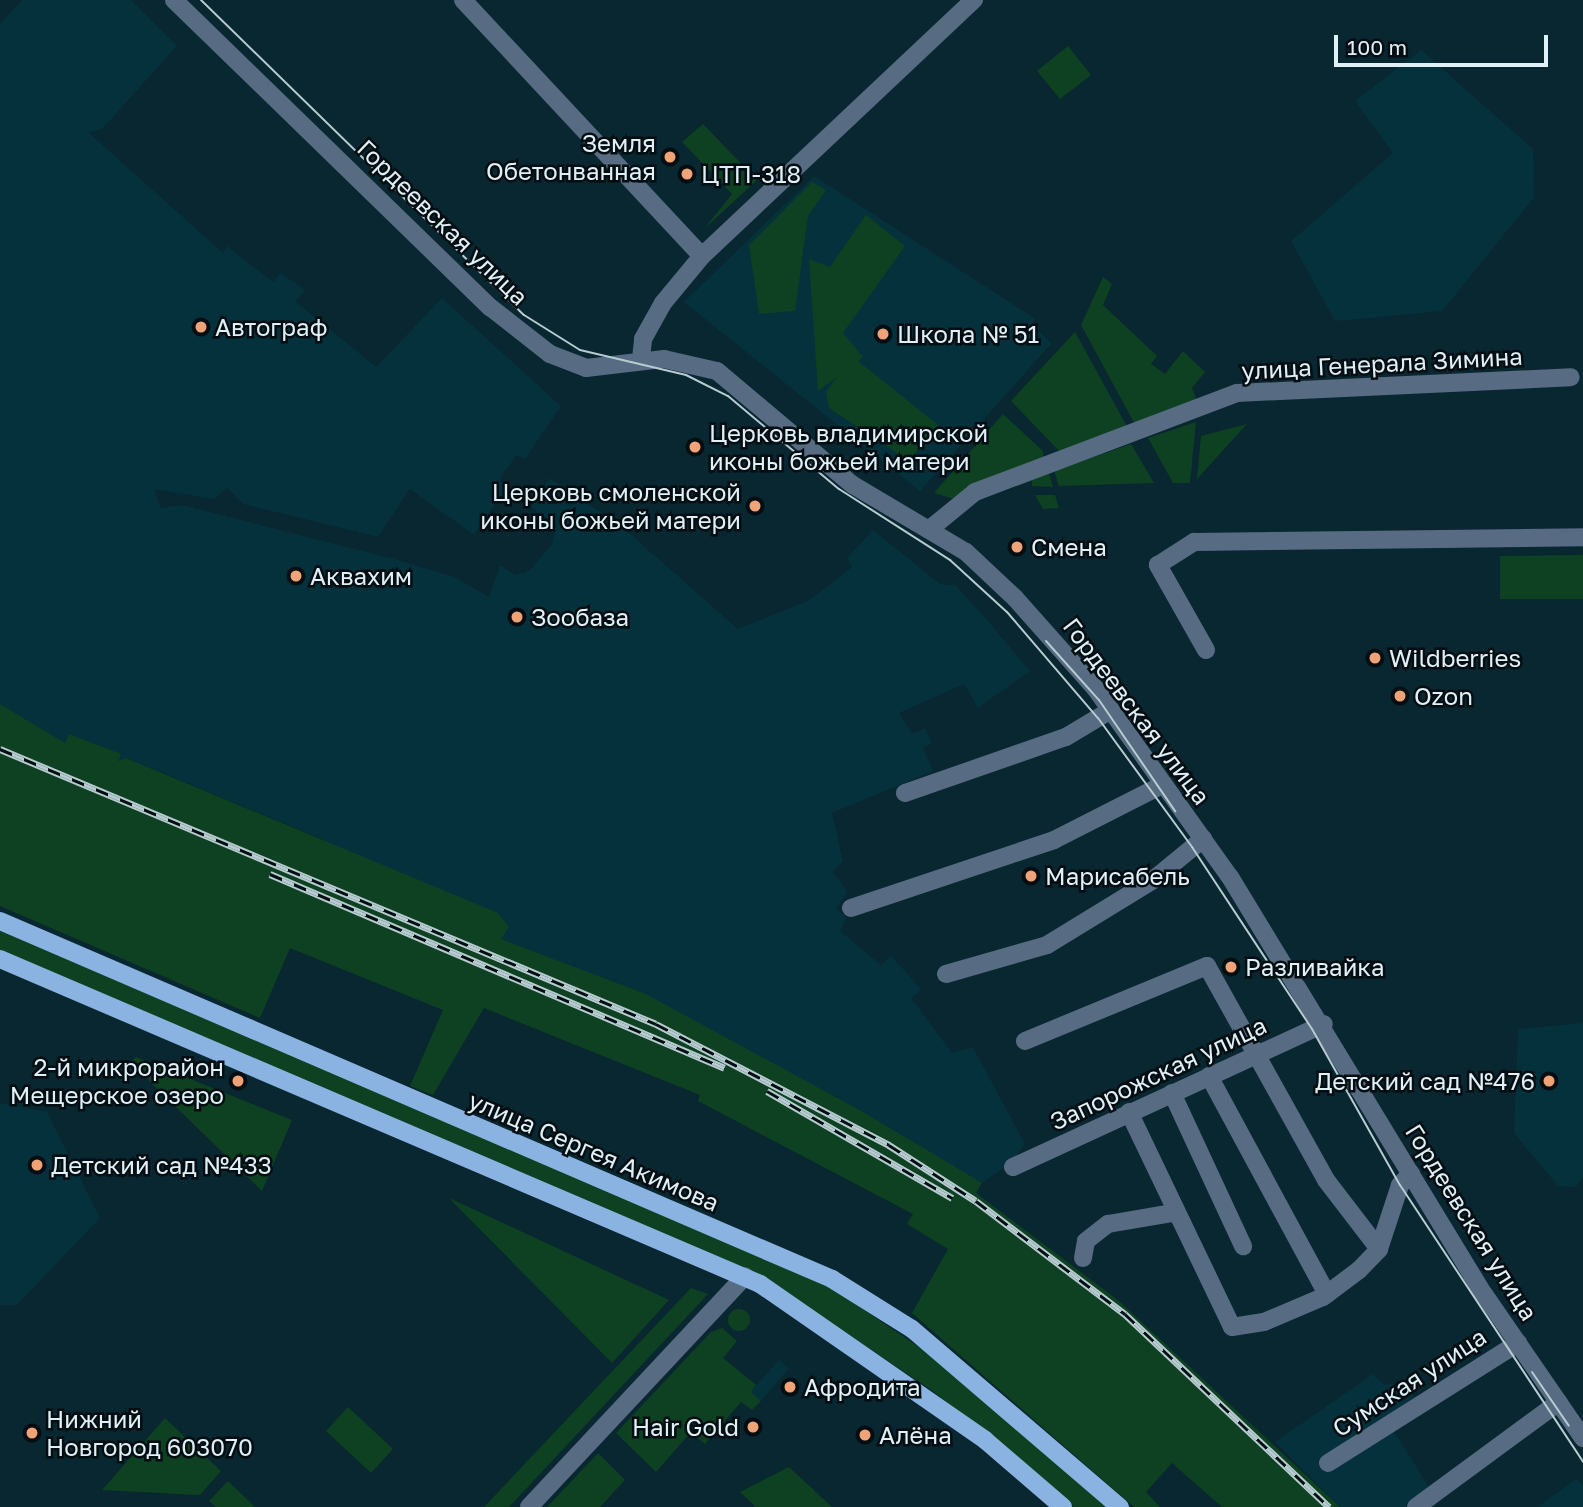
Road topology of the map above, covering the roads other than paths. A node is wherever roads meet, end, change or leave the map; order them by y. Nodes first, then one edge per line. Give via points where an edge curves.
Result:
1 (174, 0) edge
2 (463, 0) edge
3 (974, 0) edge
4 (702, 256) junction
5 (641, 359) junction
6 (1571, 377) dead end
7 (931, 528) junction
8 (1583, 537) edge
9 (1206, 650) dead end
10 (1111, 710) junction
11 (1164, 783) junction
12 (905, 793) dead end
13 (1203, 838) junction
14 (851, 908) dead end
15 (0, 921) edge
16 (0, 959) edge
17 (946, 974) dead end
18 (1324, 1024) junction
19 (1025, 1041) dead end
20 (1258, 1052) junction
21 (1209, 1076) junction
22 (1172, 1093) junction
23 (1129, 1112) junction
24 (1013, 1167) dead end
25 (1411, 1173) junction
26 (1173, 1213) junction
27 (1243, 1246) dead end
28 (1379, 1249) junction
29 (1083, 1258) dead end
30 (745, 1276) junction
31 (1327, 1294) junction
32 (1518, 1343) junction
33 (1559, 1402) junction
34 (1583, 1438) edge
35 (1328, 1463) dead end
36 (529, 1507) edge
37 (1063, 1507) edge
38 (1120, 1507) edge
39 (1416, 1507) edge

1 - 5 street, Гордеевская улица via 489,307 540,346 586,368
2 - 4 street
3 - 4 street
4 - 5 street via 663,303 643,339
5 - 7 street, Гордеевская улица via 717,371 853,485
6 - 7 street, улица Генерала Зимина via 1237,393 975,492
7 - 10 street, Гордеевская улица via 1015,598
8 - 9 street via 1194,542 1158,565
10 - 11 street, Гордеевская улица
10 - 12 street via 1066,737
11 - 13 street, Гордеевская улица
11 - 14 street via 1054,839
13 - 17 street via 1153,880 1047,945
13 - 18 street, Гордеевская улица
15 - 38 main road, улица Сергея Акимова via 832,1279 942,1352
16 - 30 main road
18 - 20 street, Запорожская улица
18 - 25 street, Гордеевская улица
19 - 20 street via 1207,966
20 - 21 street, Запорожская улица
20 - 28 street via 1326,1180
21 - 22 street, Запорожская улица
21 - 31 street
22 - 23 street, Запорожская улица
22 - 27 street
23 - 24 street, Запорожская улица
23 - 26 street
25 - 28 street via 1399,1185
25 - 32 street, Гордеевская улица
26 - 29 street via 1108,1224 1086,1241
26 - 31 street via 1232,1326 1264,1322
28 - 31 street
30 - 36 street
30 - 37 main road via 985,1440
32 - 33 street, Гордеевская улица
32 - 35 street, Сумская улица
33 - 34 street, Гордеевская улица
33 - 39 street

